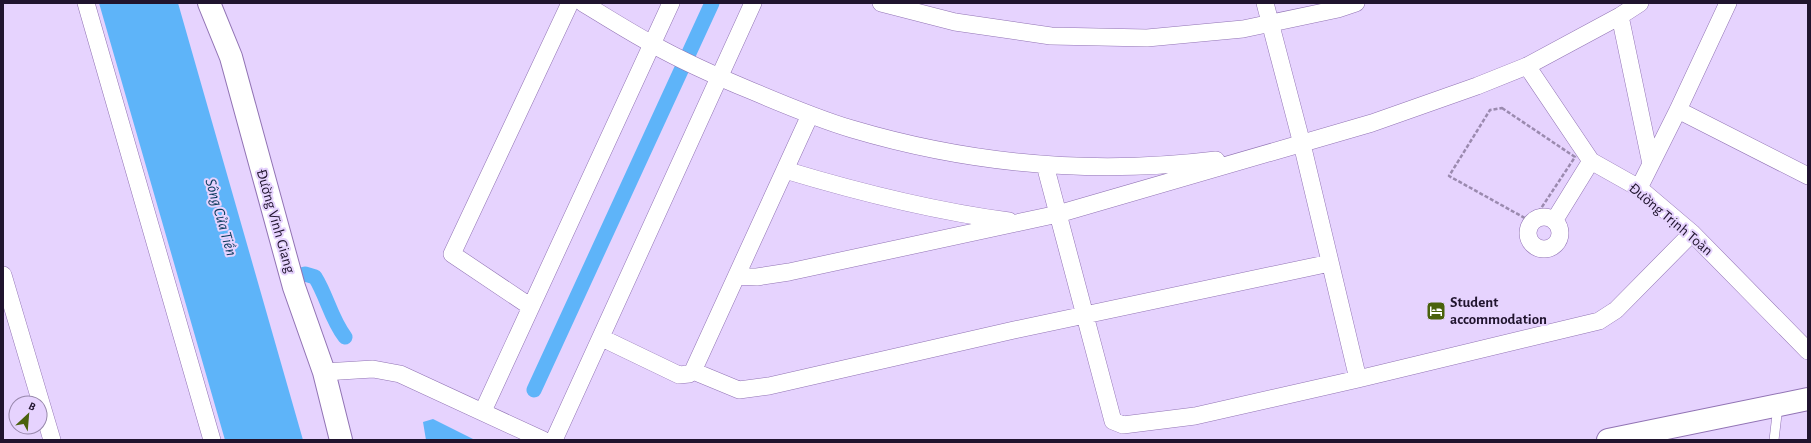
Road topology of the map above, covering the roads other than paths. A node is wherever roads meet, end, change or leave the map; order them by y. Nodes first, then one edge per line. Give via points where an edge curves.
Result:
1 (86, 3) edge
2 (210, 3) edge
3 (570, 3) edge
4 (583, 3) edge
5 (671, 3) edge
6 (753, 3) edge
7 (881, 3) edge
8 (1265, 3) edge
9 (1356, 3) edge
10 (1640, 3) edge
11 (1728, 3) edge
12 (1620, 16) junction
13 (1270, 24) junction
14 (657, 47) junction
15 (1527, 66) junction
16 (712, 73) junction
17 (1678, 110) junction
18 (810, 115) junction
19 (1302, 144) junction
20 (1280, 150) junction
21 (1591, 160) junction
22 (1651, 164) junction
23 (1046, 165) junction
24 (785, 170) junction
25 (1808, 176) edge
26 (1639, 188) junction
27 (1058, 214) junction
28 (1554, 221) junction
29 (1021, 222) junction
30 (1692, 233) junction
31 (1330, 263) junction
32 (3, 274) edge
33 (737, 276) junction
34 (531, 307) junction
35 (1085, 316) junction
36 (602, 338) junction
37 (1808, 351) edge
38 (693, 371) junction
39 (324, 372) junction
40 (1358, 379) junction
41 (1808, 399) edge
42 (1778, 406) junction
43 (482, 411) junction
44 (52, 440) edge
45 (212, 440) edge
46 (342, 440) edge
47 (542, 440) edge
48 (554, 440) edge
49 (1608, 440) edge
50 (1774, 440) edge

1 - 45 street
2 - 39 street, Đường Vĩnh Giang via 231,57 294,287
3 - 34 street via 452,254
4 - 14 street
5 - 14 street
6 - 16 street
7 - 13 street via 955,22 1051,36 1147,38
8 - 13 street
9 - 13 street
10 - 12 street
11 - 17 street
12 - 15 street
12 - 22 street
13 - 19 street
14 - 16 street
14 - 34 street
15 - 19 street via 1380,121
15 - 21 street, Đường Trịnh Toàn
16 - 18 street
16 - 36 street
17 - 22 street
17 - 25 street
18 - 23 street via 865,133 935,150
18 - 24 street
19 - 20 street
19 - 31 street
20 - 23 street via 1237,158 1151,166
20 - 27 street
21 - 26 street, Đường Trịnh Toàn
21 - 28 street
22 - 26 street
23 - 27 street
24 - 29 street via 969,216
24 - 33 street
26 - 30 street, Đường Trịnh Toàn
27 - 29 street
27 - 35 street
28 - 28 street via 1560,230 1555,245 1544,249 1534,246 1528,238 1532,222 1544,217
29 - 33 street via 789,272 757,277
30 - 37 street, Đường Trịnh Toàn
30 - 40 street via 1616,310 1599,321
31 - 35 street
31 - 40 street
32 - 44 street
33 - 38 street
34 - 43 street
35 - 38 street via 769,386 739,390
35 - 40 street via 1113,421 1123,425 1195,416
36 - 38 street via 679,375
36 - 48 street
39 - 43 street via 387,370 414,379
39 - 46 street, Đường Vĩnh Giang
41 - 42 street
42 - 49 street
42 - 50 lane
43 - 47 street

